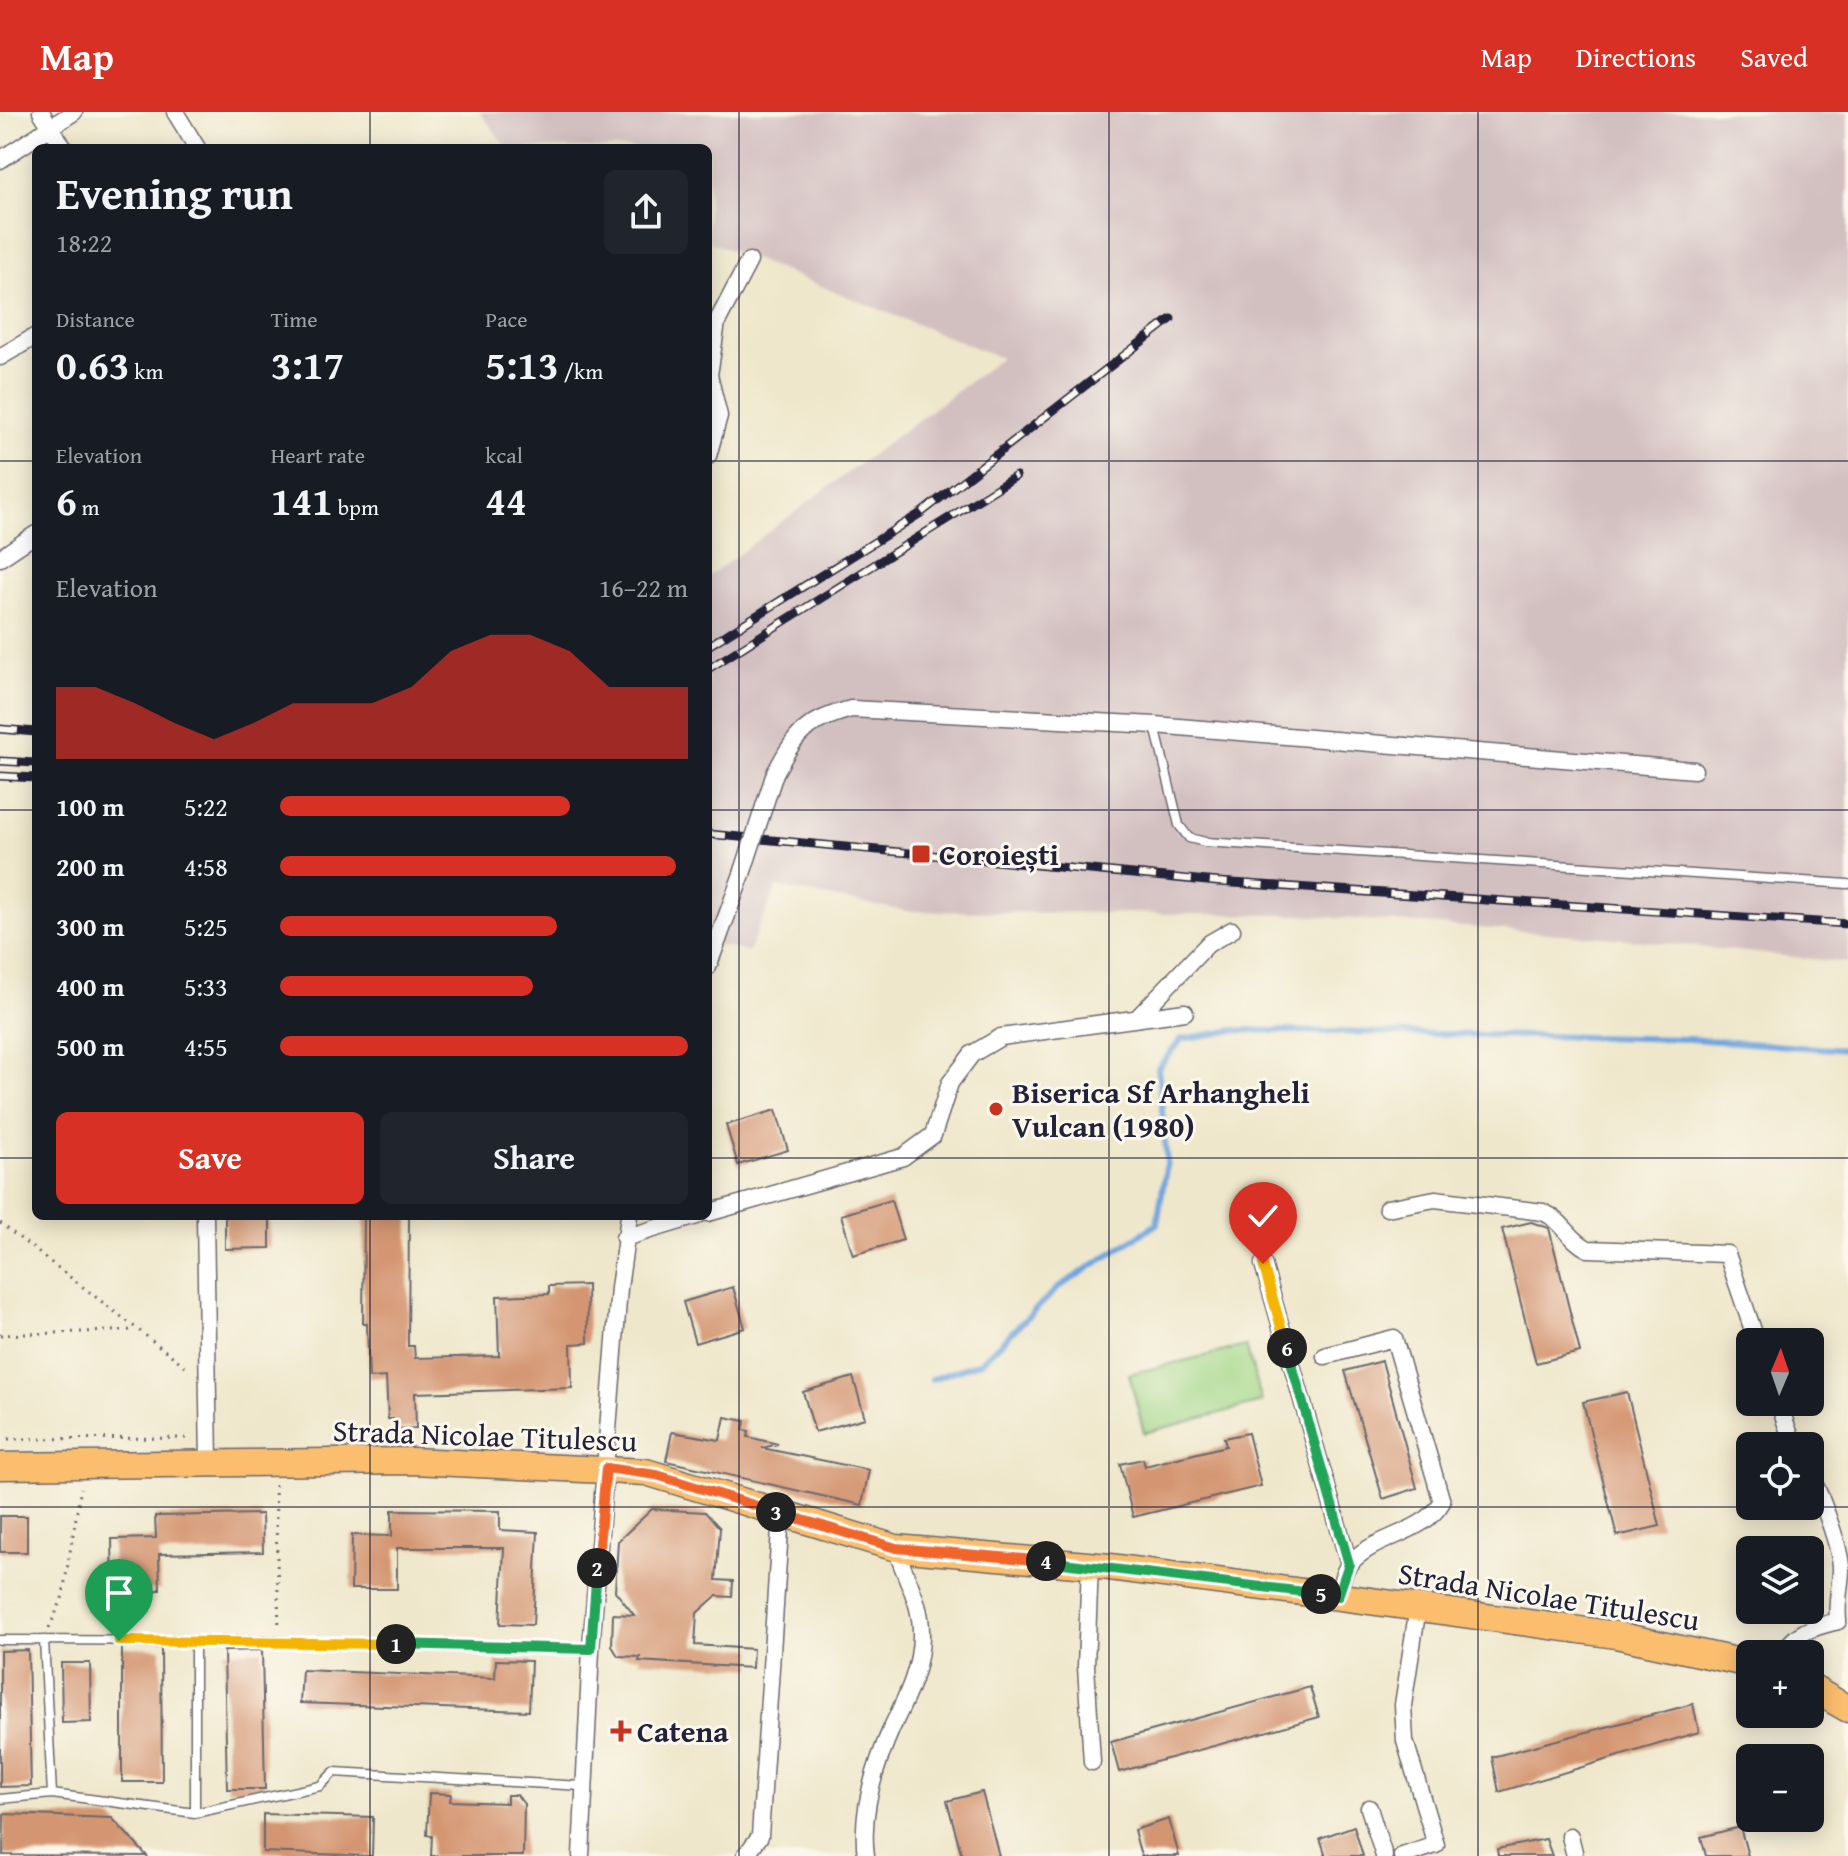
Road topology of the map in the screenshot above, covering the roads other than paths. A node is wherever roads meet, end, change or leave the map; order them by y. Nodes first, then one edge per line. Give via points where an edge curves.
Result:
1 (41, 112) edge
2 (74, 112) edge
3 (175, 112) edge
4 (50, 127) junction
5 (61, 144) edge
6 (195, 144) edge
7 (0, 160) edge
8 (749, 261) dead end
9 (32, 338) edge
10 (712, 355) edge
11 (0, 357) edge
12 (712, 387) edge
13 (712, 441) edge
14 (32, 537) edge
15 (0, 558) edge
16 (1155, 725) junction
17 (1694, 770) dead end
18 (1848, 884) edge
19 (1232, 930) dead end
20 (712, 956) edge
21 (1185, 1012) dead end
22 (1137, 1018) junction
23 (1387, 1208) dead end
24 (712, 1212) edge
25 (205, 1220) edge
26 (628, 1220) edge
27 (684, 1220) edge
28 (624, 1238) junction
29 (1263, 1264) dead end
30 (1752, 1328) edge
31 (1325, 1356) dead end
32 (209, 1450) junction
33 (0, 1466) edge
34 (606, 1468) junction
35 (1824, 1506) edge
36 (781, 1514) junction
37 (896, 1548) junction
38 (1349, 1564) junction
39 (1090, 1565) junction
40 (1338, 1596) junction
41 (1418, 1607) junction
42 (1843, 1619) edge
43 (0, 1640) edge
44 (44, 1640) junction
45 (1793, 1640) edge
46 (195, 1641) junction
47 (591, 1649) junction
48 (1736, 1661) edge
49 (1824, 1695) edge
50 (1848, 1709) edge
51 (1092, 1762) dead end
52 (582, 1786) junction
53 (52, 1794) junction
54 (0, 1799) edge
55 (1369, 1808) dead end
56 (195, 1813) junction
57 (1570, 1836) dead end
58 (581, 1856) edge
59 (745, 1856) edge
60 (866, 1856) edge
61 (1384, 1856) edge
62 (1402, 1856) edge
63 (1575, 1856) edge

1 - 4 street
2 - 4 street
3 - 6 street
4 - 5 street
4 - 7 street
8 - 10 street via 717,322
9 - 11 street
12 - 13 street via 719,416
14 - 15 street
16 - 17 street
16 - 18 lane via 1179,825 1189,838 1205,842
16 - 20 street, bridge via 851,709 823,717 793,738 775,773
19 - 22 street via 1208,944
21 - 22 street
22 - 24 street via 1001,1037 972,1054 950,1083 933,1135 903,1157
23 - 30 street via 1435,1199 1543,1212 1559,1218 1576,1243 1588,1249 1727,1254
25 - 32 street
26 - 28 street
27 - 28 street
28 - 34 street
29 - 38 street
31 - 38 street, Strada Nicolae Titulescu via 1394,1338 1442,1502
32 - 33 main road, Strada Nicolae Titulescu via 85,1464
32 - 34 main road, Strada Nicolae Titulescu via 275,1461
34 - 36 main road, Strada Nicolae Titulescu via 657,1475
34 - 47 street
35 - 42 street via 1842,1569 1836,1593
36 - 37 main road, Strada Nicolae Titulescu
36 - 59 street via 760,1836
37 - 39 main road, Strada Nicolae Titulescu
37 - 60 street via 918,1602 920,1653 867,1802
38 - 40 street
39 - 40 main road, Strada Nicolae Titulescu
39 - 51 street via 1086,1666
40 - 41 main road, Strada Nicolae Titulescu
41 - 48 main road, Strada Nicolae Titulescu via 1616,1635
41 - 62 street via 1403,1705 1405,1741 1436,1845
42 - 45 street via 1808,1629
43 - 44 lane
44 - 46 lane
44 - 53 lane
46 - 47 lane
46 - 56 lane
47 - 52 street
49 - 50 main road
52 - 56 lane via 334,1772 320,1786
52 - 58 street
53 - 54 lane
53 - 56 lane
55 - 61 street
57 - 63 street

